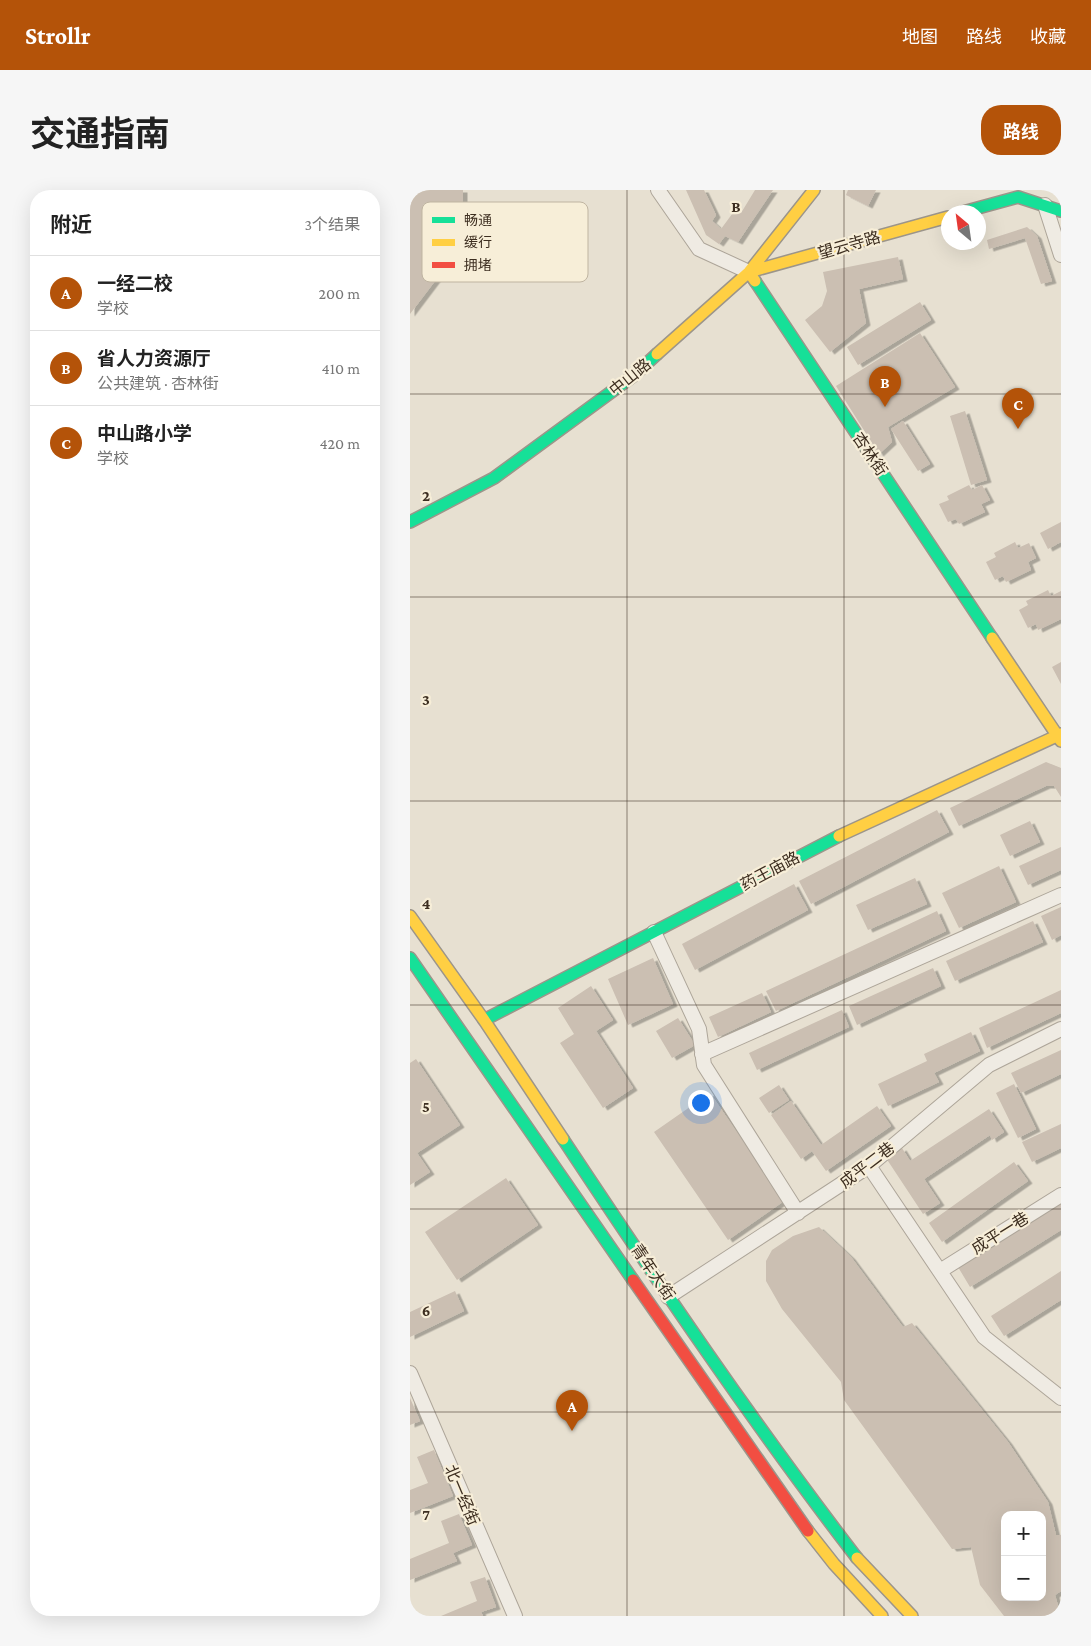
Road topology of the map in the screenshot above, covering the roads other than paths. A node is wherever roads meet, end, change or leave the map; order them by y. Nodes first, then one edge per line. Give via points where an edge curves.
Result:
1 (658, 190) edge
2 (814, 190) edge
3 (986, 206) edge
4 (1045, 206) junction
5 (1061, 211) edge
6 (941, 219) edge
7 (1061, 255) edge
8 (749, 272) junction
9 (410, 522) edge
10 (1060, 737) edge
11 (1061, 895) edge
12 (410, 916) edge
13 (654, 932) junction
14 (410, 958) edge
15 (484, 1020) junction
16 (1061, 1029) edge
17 (702, 1054) junction
18 (869, 1166) junction
19 (1061, 1195) edge
20 (798, 1213) junction
21 (940, 1271) junction
22 (668, 1296) junction
23 (410, 1373) edge
24 (1061, 1398) edge
25 (515, 1616) edge
26 (882, 1616) edge
27 (912, 1616) edge

1 - 8 street via 699,249
2 - 8 street, 中山路
3 - 4 street via 1018,197
4 - 5 street
4 - 7 street
6 - 8 street, 望云寺路
8 - 9 street, 中山路 via 626,382 494,478
8 - 10 street, 杏林街
10 - 13 street, 药王庙路 via 861,824
11 - 17 street
12 - 15 street, 青年大街
13 - 15 street, 药王庙路
13 - 17 street via 699,1029
14 - 26 street, 青年大街 via 804,1526
15 - 22 street, 青年大街
16 - 18 street, 成平二巷 via 989,1066
17 - 20 street via 704,1065
18 - 20 street, 成平二巷
18 - 21 street
19 - 21 street, 成平一巷
20 - 22 street, 成平二巷
21 - 24 street via 984,1337
22 - 27 street, 青年大街 via 821,1511 866,1569
23 - 25 street, 北一经街

